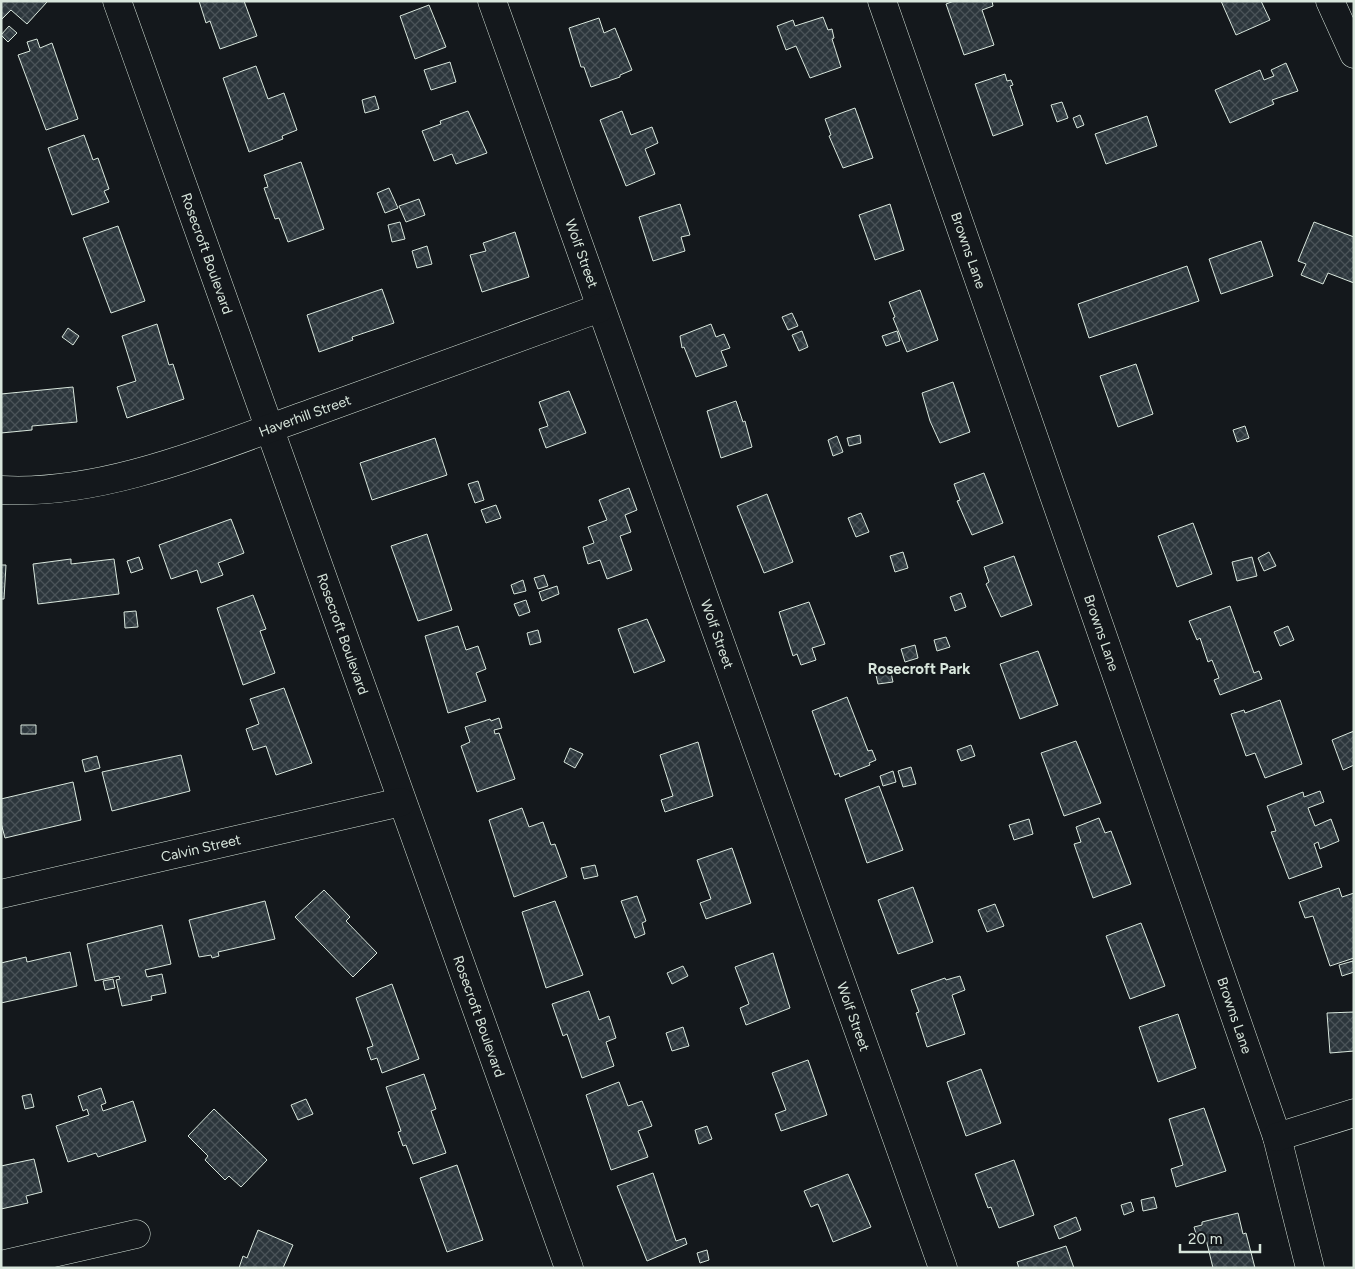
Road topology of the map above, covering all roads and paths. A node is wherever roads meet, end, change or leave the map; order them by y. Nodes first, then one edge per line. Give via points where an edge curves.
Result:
1 (117, 1) edge
2 (492, 1) edge
3 (882, 1) edge
4 (1330, 1) edge
5 (1354, 54) edge
6 (600, 308) junction
7 (270, 428) junction
8 (1, 490) edge
9 (401, 802) junction
10 (1, 894) edge
11 (1354, 1113) edge
12 (1277, 1138) junction
13 (136, 1234) dead end
14 (1, 1265) edge
15 (569, 1268) edge
16 (943, 1268) edge
17 (1310, 1268) edge

1 - 7 street, Rosecroft Boulevard
2 - 6 street, Wolf Street
3 - 12 street, Browns Lane
4 - 5 street
6 - 7 street, Haverhill Street
6 - 16 street, Wolf Street
7 - 8 street, Haverhill Street via 117,478 56,487
7 - 9 street, Rosecroft Boulevard
9 - 10 street, Calvin Street
9 - 15 street, Rosecroft Boulevard
11 - 12 street
12 - 17 street, Browns Lane
13 - 14 street

